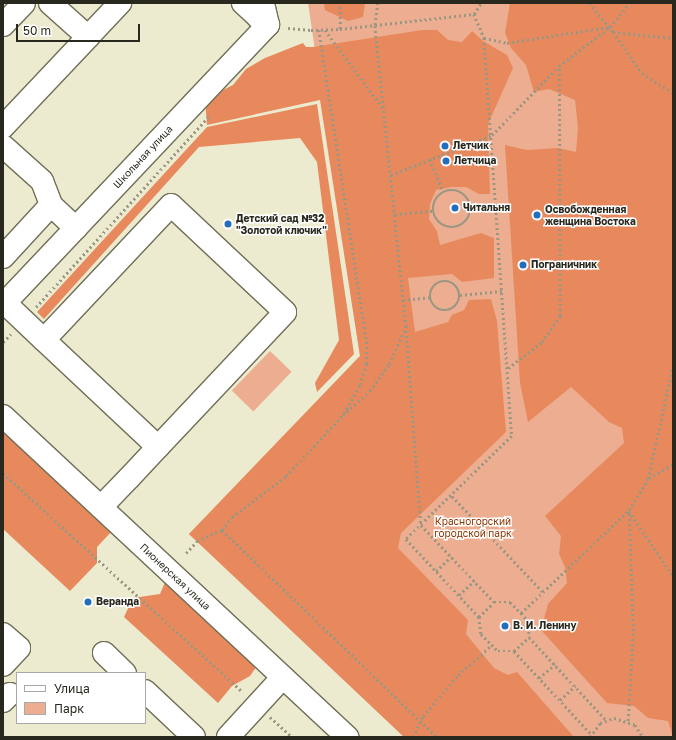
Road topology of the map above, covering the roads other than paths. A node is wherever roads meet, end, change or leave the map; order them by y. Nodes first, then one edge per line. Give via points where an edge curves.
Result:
1 (24, 3) edge
2 (50, 3) edge
3 (120, 3) edge
4 (243, 3) edge
5 (264, 11) edge
6 (3, 25) edge
7 (88, 37) junction
8 (3, 127) edge
9 (3, 146) edge
10 (51, 205) junction
11 (76, 228) junction
12 (3, 257) edge
13 (4, 304) edge
14 (44, 340) junction
15 (3, 416) edge
16 (158, 447) junction
17 (101, 507) junction
18 (3, 634) edge
19 (104, 653) dead end
20 (3, 666) edge
21 (124, 672) edge
22 (283, 677) junction
23 (146, 693) edge
24 (194, 737) edge
25 (228, 737) edge
26 (347, 737) edge

1 - 6 street
2 - 7 street
3 - 7 street
4 - 5 street via 258,17
5 - 11 street, Школьная улица via 268,25
7 - 8 street
9 - 10 street via 42,181
10 - 11 street
10 - 12 street
11 - 13 street, Школьная улица
13 - 14 street
14 - 16 street
14 - 16 street via 171,205 285,312
15 - 17 street, Пионерская улица
16 - 17 street
17 - 22 street, Пионерская улица
18 - 20 street via 19,648
19 - 21 street
22 - 25 street
22 - 26 street, Пионерская улица
23 - 24 street

